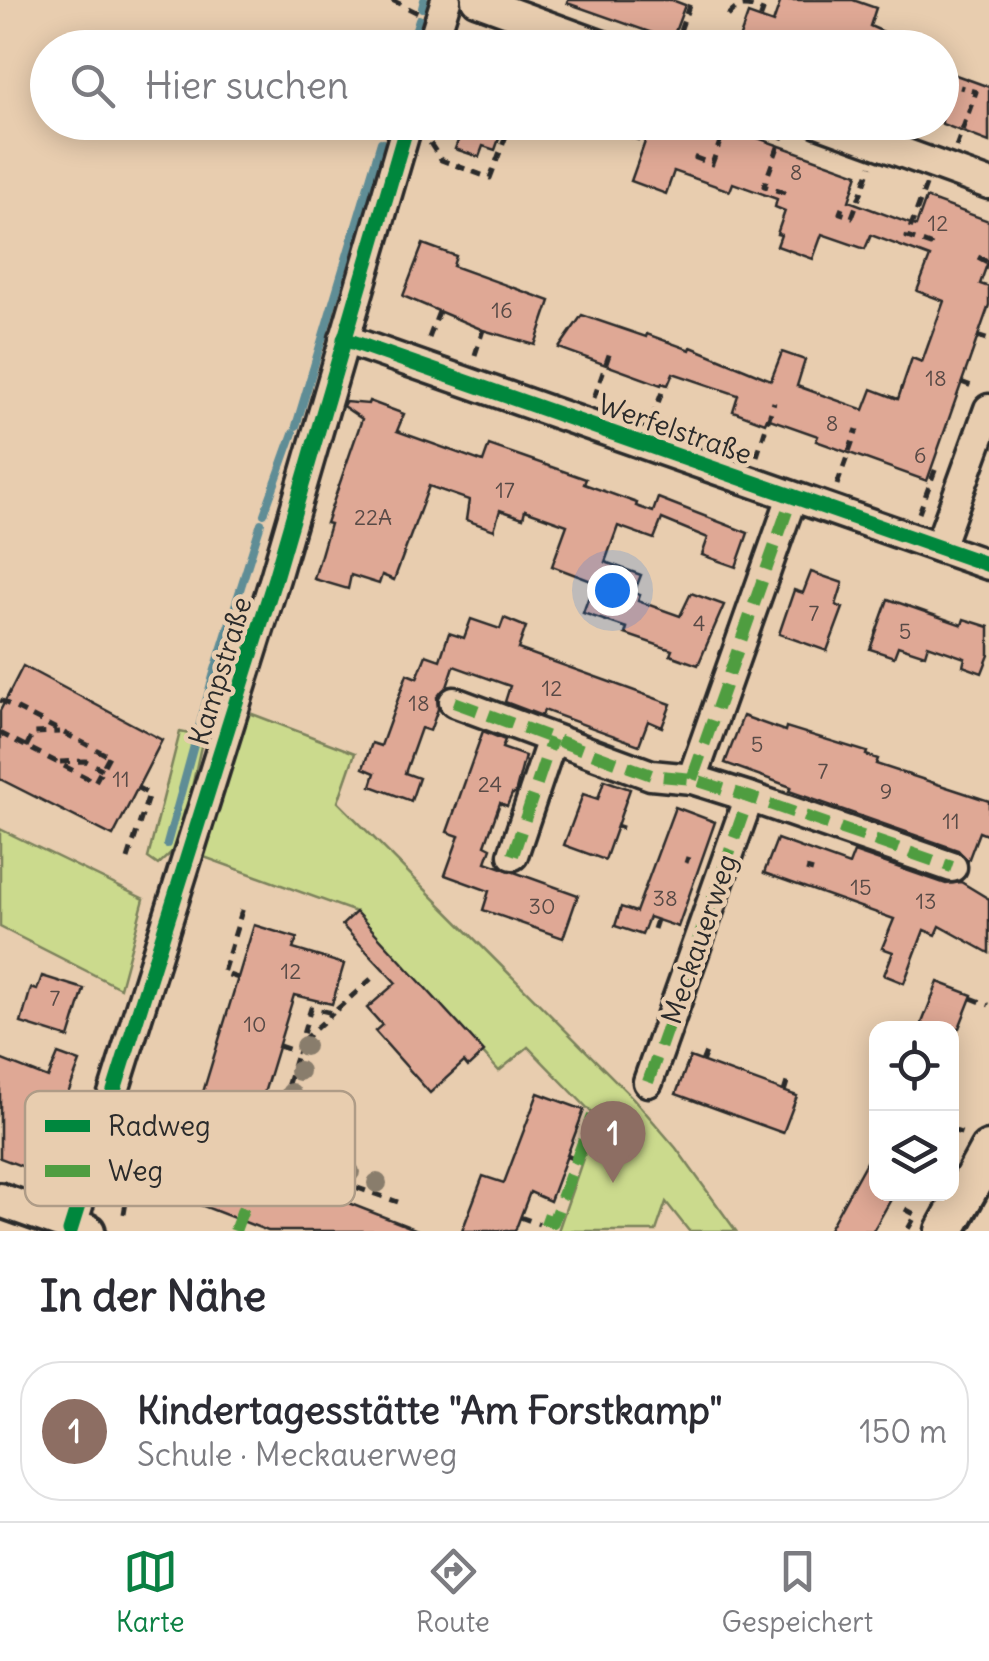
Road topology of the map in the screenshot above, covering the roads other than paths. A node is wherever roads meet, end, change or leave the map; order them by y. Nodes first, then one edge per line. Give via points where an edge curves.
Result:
1 (446, 0) edge
2 (476, 0) edge
3 (437, 30) edge
4 (558, 30) edge
5 (413, 140) edge
6 (868, 140) edge
7 (989, 184) edge
8 (344, 339) junction
9 (984, 399) edge
10 (792, 497) junction
11 (939, 547) junction
12 (989, 565) edge
13 (454, 702) dead end
14 (552, 739) junction
15 (692, 779) junction
16 (749, 796) junction
17 (513, 855) dead end
18 (952, 867) dead end
19 (648, 1082) dead end
20 (118, 1091) edge
21 (989, 1151) edge
22 (0, 1200) edge
23 (76, 1229) edge
24 (945, 1231) edge

1 - 3 street
2 - 4 street
5 - 8 street, Kampstraße
6 - 7 street
8 - 10 street, Werfelstraße
8 - 20 street, Kampstraße
9 - 11 street
10 - 11 street, Werfelstraße
10 - 15 street
11 - 12 street, Werfelstraße
13 - 14 street
14 - 15 street via 651,774
14 - 17 street
15 - 16 street
16 - 18 street
16 - 19 street, Meckauerweg
21 - 24 main road
22 - 23 street

